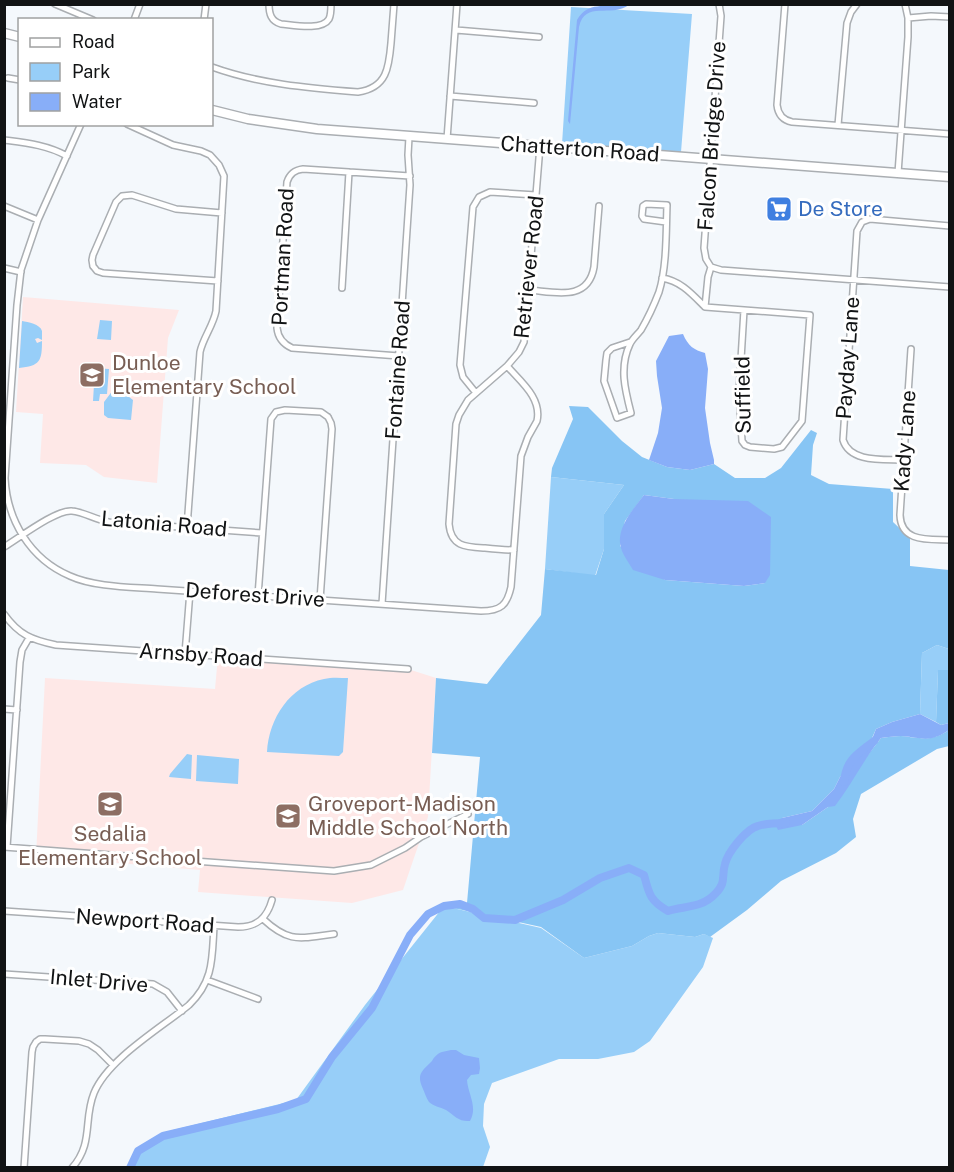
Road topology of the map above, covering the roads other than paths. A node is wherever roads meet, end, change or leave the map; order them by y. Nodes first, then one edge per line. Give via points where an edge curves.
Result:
1 (55, 4) edge
2 (78, 4) edge
3 (269, 4) edge
4 (331, 4) edge
5 (394, 4) edge
6 (457, 4) edge
7 (719, 4) edge
8 (785, 4) edge
9 (857, 4) edge
10 (905, 4) edge
11 (75, 12) junction
12 (950, 17) edge
13 (88, 18) edge
14 (908, 18) junction
15 (456, 30) junction
16 (539, 37) dead end
17 (213, 67) edge
18 (8, 78) dead end
19 (18, 80) edge
20 (450, 96) junction
21 (534, 103) dead end
22 (213, 110) edge
23 (838, 125) junction
24 (80, 126) edge
25 (131, 126) edge
26 (901, 130) junction
27 (950, 134) edge
28 (410, 137) junction
29 (447, 139) junction
30 (4, 140) edge
31 (540, 146) junction
32 (67, 156) junction
33 (710, 159) junction
34 (349, 172) junction
35 (898, 172) junction
36 (410, 176) junction
37 (950, 177) edge
38 (475, 191) dead end
39 (536, 195) junction
40 (479, 197) junction
41 (4, 206) edge
42 (599, 206) dead end
43 (222, 213) junction
44 (38, 220) junction
45 (666, 222) junction
46 (950, 226) edge
47 (711, 267) junction
48 (4, 268) edge
49 (21, 272) junction
50 (662, 278) junction
51 (854, 280) junction
52 (218, 281) junction
53 (950, 287) edge
54 (342, 288) dead end
55 (529, 290) junction
56 (705, 307) junction
57 (744, 310) junction
58 (630, 342) junction
59 (911, 350) dead end
60 (399, 356) junction
61 (507, 366) junction
62 (476, 393) junction
63 (8, 397) edge
64 (903, 460) junction
65 (188, 527) junction
66 (262, 533) junction
67 (22, 536) junction
68 (950, 540) edge
69 (4, 547) edge
70 (514, 550) junction
71 (190, 591) junction
72 (258, 596) junction
73 (320, 600) junction
74 (382, 604) junction
75 (4, 614) edge
76 (29, 638) junction
77 (185, 654) junction
78 (408, 669) dead end
79 (4, 709) edge
80 (17, 710) junction
81 (4, 778) edge
82 (12, 778) junction
83 (468, 814) dead end
84 (5, 847) edge
85 (272, 900) dead end
86 (4, 911) edge
87 (263, 919) junction
88 (214, 926) junction
89 (334, 934) dead end
90 (4, 974) edge
91 (207, 980) junction
92 (258, 999) dead end
93 (182, 1011) junction
94 (31, 1036) dead end
95 (36, 1042) junction
96 (113, 1065) junction
97 (24, 1167) edge
98 (72, 1167) edge

1 - 11 street
2 - 11 street
3 - 4 street via 269,13 281,24 315,26 326,23
5 - 17 street via 386,74 369,90 293,87
6 - 15 street
7 - 33 street, Falcon Bridge Drive
8 - 23 street via 777,105 781,116 792,122
9 - 23 street via 846,23
10 - 14 street
11 - 13 street
12 - 14 street
14 - 26 street
15 - 16 street
15 - 20 street
18 - 19 street
20 - 21 street
20 - 29 street
22 - 28 main road, Chatterton Road via 290,126
23 - 26 street
24 - 32 street, Deforest Drive
25 - 43 street via 173,145 210,155 224,176
26 - 27 street
26 - 35 street
28 - 29 main road, Chatterton Road
28 - 36 street, Fontaine Road
29 - 31 main road, Chatterton Road
30 - 32 street via 48,147
31 - 33 main road, Chatterton Road
31 - 39 street, Retriever Road
32 - 44 street, Deforest Drive
33 - 35 main road, Chatterton Road
33 - 47 street, Falcon Bridge Drive via 704,248
34 - 36 street
34 - 54 street
34 - 60 street, Portman Road via 303,169 292,173 286,182 278,335 296,348
35 - 37 main road, Chatterton Road
36 - 60 street, Fontaine Road
38 - 40 street
39 - 40 street via 493,192
39 - 55 street, Retriever Road
40 - 62 street via 472,210 460,365 463,377
41 - 44 street
42 - 55 street via 594,271 587,284 571,292
43 - 52 street
43 - 52 street via 176,209 132,195 120,197 93,255 91,268 103,273
44 - 49 street, Deforest Drive
45 - 45 street via 644,219 643,206 667,205
45 - 50 street
46 - 51 street, Payday Lane via 874,219 862,222 858,228
47 - 51 street
47 - 56 street
48 - 49 street
49 - 63 street, Deforest Drive
50 - 56 street via 684,287
50 - 58 street via 649,316
51 - 53 street
51 - 64 street, Payday Lane via 843,440 857,456
52 - 65 street via 215,316 200,352
55 - 61 street, Retriever Road via 524,342
56 - 57 street
57 - 57 street, Suffield via 739,392 742,441 750,447 780,448 803,418 810,315
58 - 58 street via 607,353 604,381 617,418 631,412 624,374
59 - 64 street, Kady Lane
60 - 74 street, Fontaine Road
61 - 62 street, Retriever Road
61 - 70 street via 532,395 539,412 521,456
62 - 70 street, Retriever Road via 462,407 456,424 450,532 459,544 469,547
63 - 67 street, Deforest Drive via 6,492
64 - 68 street, Kady Lane via 900,524 904,531 915,537
65 - 66 street, Latonia Road
65 - 67 street, Latonia Road via 109,522 69,510
66 - 72 street
66 - 73 street via 271,419 285,410 331,415
67 - 69 street, Latonia Road
67 - 71 street, Deforest Drive via 42,559 71,577 104,585
70 - 74 street, Deforest Drive via 511,587 503,606 496,609 482,612
71 - 72 street, Deforest Drive
71 - 77 street
72 - 73 street, Deforest Drive
73 - 74 street, Deforest Drive
75 - 76 street, Arnsby Road
76 - 77 street, Arnsby Road via 56,645
76 - 80 street via 22,650
77 - 78 street, Arnsby Road
79 - 80 street
80 - 82 street
81 - 82 street
82 - 84 street
83 - 84 street via 371,865 334,871
85 - 87 street
86 - 88 street, Newport Road
87 - 88 street, Newport Road via 249,927
87 - 89 street via 291,937
88 - 91 street
90 - 93 street, Inlet Drive via 153,984 167,992
91 - 92 street
91 - 93 street via 196,999
93 - 96 street
94 - 95 street
95 - 96 street via 45,1038 84,1042 94,1046
95 - 97 street via 32,1050
96 - 98 street via 94,1094 84,1148

